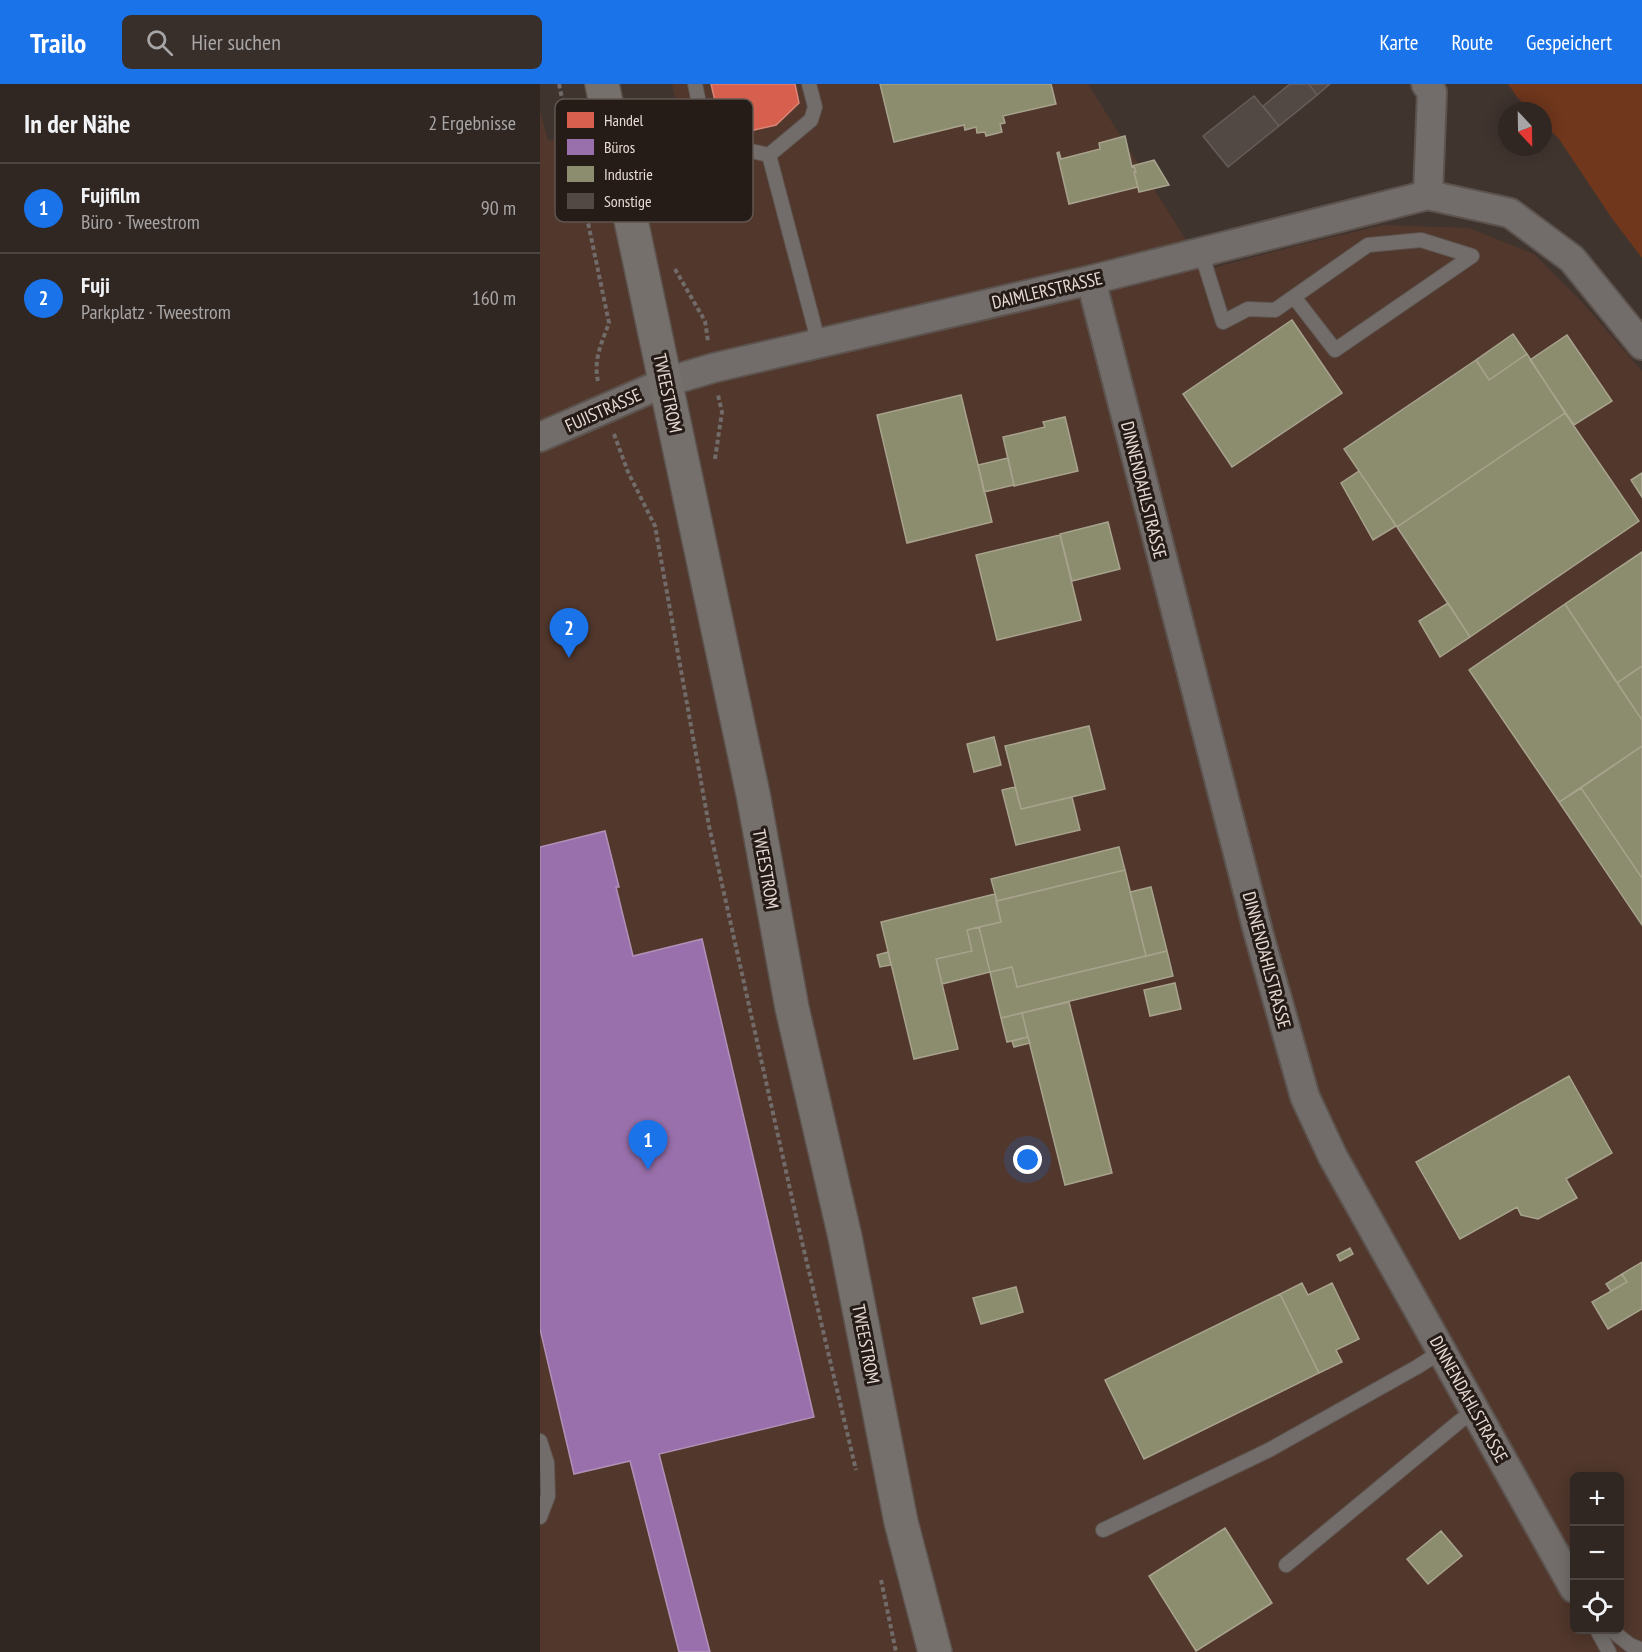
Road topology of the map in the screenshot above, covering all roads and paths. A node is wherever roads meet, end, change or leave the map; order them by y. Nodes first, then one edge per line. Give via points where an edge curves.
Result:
1 (558, 84) edge
2 (602, 84) edge
3 (695, 84) edge
4 (809, 84) edge
5 (1426, 84) edge
6 (561, 99) edge
7 (605, 99) edge
8 (698, 99) edge
9 (753, 151) edge
10 (769, 155) junction
11 (1428, 195) junction
12 (587, 222) edge
13 (632, 222) edge
14 (1201, 252) junction
15 (674, 261) dead end
16 (1091, 280) junction
17 (1294, 297) junction
18 (819, 344) junction
19 (1642, 345) edge
20 (713, 368) junction
21 (666, 382) junction
22 (604, 409) junction
23 (540, 437) edge
24 (718, 470) dead end
25 (1442, 1351) junction
26 (1476, 1411) junction
27 (540, 1442) edge
28 (858, 1476) dead end
29 (540, 1517) edge
30 (1103, 1530) dead end
31 (1286, 1564) dead end
32 (881, 1577) dead end
33 (1571, 1580) edge
34 (1600, 1634) edge
35 (1617, 1634) edge
36 (1642, 1650) edge
37 (896, 1652) edge
38 (935, 1652) edge
39 (1609, 1652) edge

1 - 6 path
2 - 7 main road, TWEESTROM
3 - 8 lane
4 - 10 lane via 815,107 811,120
5 - 11 street via 1432,92
9 - 10 lane
10 - 18 lane
11 - 14 street, DAIMLERSTRASSE
11 - 19 street via 1510,213 1572,259
12 - 22 path via 609,323 595,370
13 - 21 main road, TWEESTROM
14 - 16 street, DAIMLERSTRASSE
14 - 17 lane via 1223,322 1248,309 1275,310
15 - 20 path via 676,272 705,321
16 - 18 street, DAIMLERSTRASSE
16 - 25 street, DINNENDAHLSTRASSE via 1256,924 1305,1096 1334,1157
17 - 17 lane via 1368,246 1421,240 1472,256 1335,350
18 - 20 street, DAIMLERSTRASSE
20 - 21 street, DAIMLERSTRASSE
20 - 24 path via 722,412 715,458
21 - 22 street, FUJISTRASSE
21 - 38 main road, TWEESTROM via 753,794 792,1008 845,1238 901,1522
22 - 23 street, FUJISTRASSE
22 - 28 path via 627,472 655,526 709,826
25 - 26 street, DINNENDAHLSTRASSE
25 - 30 lane via 1269,1450
26 - 31 lane
26 - 33 street, DINNENDAHLSTRASSE
27 - 29 lane via 547,1463 548,1496
32 - 37 path
34 - 39 lane
35 - 36 lane

